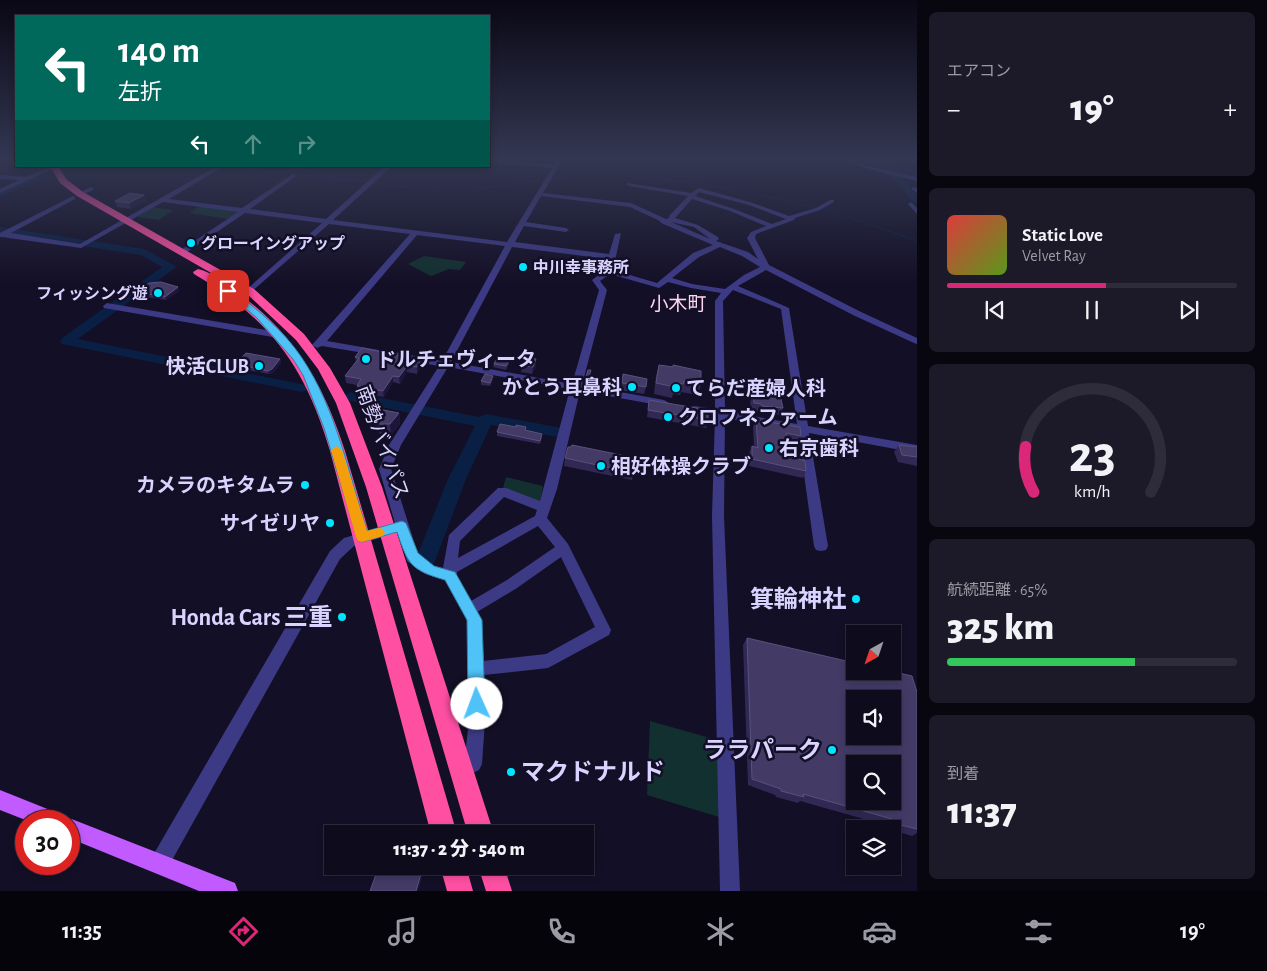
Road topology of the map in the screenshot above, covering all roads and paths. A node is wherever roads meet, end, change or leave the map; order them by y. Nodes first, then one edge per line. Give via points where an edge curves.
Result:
1 (68, 201) edge
2 (90, 201) edge
3 (162, 201) edge
4 (168, 201) edge
5 (256, 201) edge
6 (351, 201) edge
7 (536, 201) edge
8 (594, 201) edge
9 (687, 201) edge
10 (704, 201) edge
11 (740, 201) edge
12 (832, 201) dead end
13 (751, 204) junction
14 (911, 204) dead end
15 (242, 210) junction
16 (732, 210) junction
17 (917, 212) edge
18 (672, 218) junction
19 (789, 218) junction
20 (328, 221) junction
21 (664, 222) junction
22 (122, 223) junction
23 (522, 224) junction
24 (772, 226) junction
25 (566, 230) dead end
26 (416, 232) junction
27 (619, 234) dead end
28 (1, 235) edge
29 (510, 244) junction
30 (720, 244) junction
31 (184, 252) junction
32 (612, 257) junction
33 (766, 267) junction
34 (609, 271) junction
35 (666, 279) junction
36 (729, 289) junction
37 (250, 291) junction
38 (107, 306) dead end
39 (278, 336) junction
40 (917, 341) edge
41 (315, 346) junction
42 (445, 364) junction
43 (576, 387) junction
44 (720, 414) junction
45 (804, 428) junction
46 (917, 449) edge
47 (542, 514) junction
48 (402, 526) junction
49 (386, 531) junction
50 (362, 537) junction
51 (821, 546) dead end
52 (563, 548) junction
53 (450, 572) junction
54 (469, 610) junction
55 (476, 669) junction
56 (473, 764) dead end
57 (0, 800) edge
58 (25, 810) edge
59 (442, 825) edge
60 (478, 825) edge
61 (80, 832) edge
62 (159, 864) junction
63 (456, 875) edge
64 (494, 875) edge
65 (228, 891) edge
66 (460, 891) edge
67 (499, 891) edge
68 (730, 891) edge

1 - 28 street
2 - 22 highway, 南勢バイパス
3 - 22 street
4 - 15 street
5 - 15 street
6 - 20 street
7 - 23 street
8 - 21 street via 631,205
9 - 18 street
10 - 16 street
11 - 13 street
12 - 19 street via 819,209
13 - 16 street
13 - 19 street
14 - 17 street
15 - 20 street
15 - 31 street
16 - 24 street
18 - 21 street
18 - 30 street via 696,226
19 - 24 street via 792,219
20 - 26 street
20 - 37 street
21 - 30 street
22 - 28 street via 81,246
22 - 31 highway, 南勢バイパス
22 - 39 highway, 南勢バイパス via 228,291 260,315
23 - 25 street
23 - 29 street
24 - 33 street via 751,238
26 - 29 street
26 - 41 street
27 - 32 street
29 - 32 street
29 - 42 street
30 - 33 street
30 - 35 street via 696,255
31 - 37 highway, 南勢バイパス
32 - 34 street
33 - 36 street via 748,274
33 - 40 street
34 - 35 street via 659,286
34 - 43 street via 596,280 603,290
35 - 36 street via 692,286
36 - 44 street via 719,301
36 - 45 street via 785,308
37 - 41 highway, 南勢バイパス
38 - 39 street
39 - 50 highway, 南勢バイパス via 297,358 320,402
41 - 42 street
41 - 49 highway, 南勢バイパス via 354,429
42 - 43 street
42 - 48 street via 394,445 385,469
43 - 44 street
43 - 47 street
44 - 45 street
44 - 68 street via 718,516
45 - 46 street
45 - 51 street
47 - 52 street
47 - 53 street
47 - 53 street via 502,491 454,539
48 - 49 street
48 - 53 street via 412,557 430,570
49 - 50 street
49 - 60 highway, 南勢バイパス
50 - 59 highway, 南勢バイパス
50 - 62 street via 349,542 335,556
52 - 54 street
52 - 55 street via 604,630 548,661
53 - 54 street
54 - 55 street via 474,620
55 - 56 street via 477,721
57 - 58 main road
61 - 62 main road
62 - 65 main road
63 - 66 highway
64 - 67 highway

